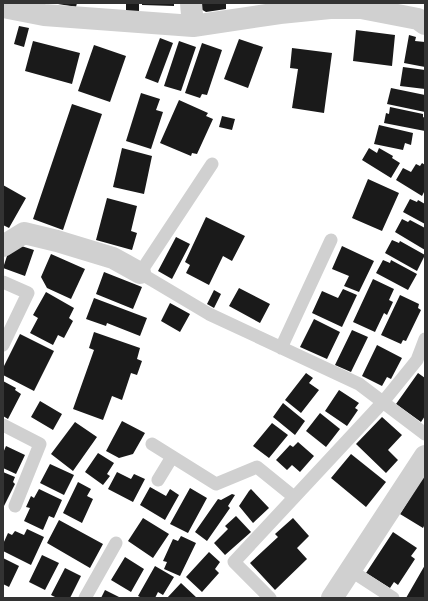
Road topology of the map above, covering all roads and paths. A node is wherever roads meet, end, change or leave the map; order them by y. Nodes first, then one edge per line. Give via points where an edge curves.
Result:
1 (191, 3) edge
2 (3, 7) edge
3 (425, 24) edge
4 (193, 26) junction
5 (212, 164) dead end
6 (331, 240) dead end
7 (3, 246) edge
8 (140, 273) junction
9 (3, 282) edge
10 (425, 339) edge
11 (3, 345) edge
12 (281, 348) junction
13 (383, 402) junction
14 (3, 426) edge
15 (425, 434) edge
16 (152, 444) dead end
17 (425, 456) edge
18 (172, 457) junction
19 (158, 480) dead end
20 (294, 497) junction
21 (15, 506) dead end
22 (116, 542) dead end
23 (350, 570) junction
24 (84, 598) edge
25 (270, 598) edge
26 (332, 598) edge
27 (393, 598) edge

1 - 4 street
2 - 4 street via 44,15
3 - 4 street via 418,19 361,8 330,8
5 - 8 lane
6 - 12 lane
7 - 8 street via 24,233 113,258
8 - 12 lane via 209,314
9 - 11 lane via 28,293
10 - 13 lane via 418,360
12 - 13 lane via 359,384
13 - 15 lane
13 - 20 lane
14 - 21 lane via 40,444
16 - 18 lane
17 - 23 street
18 - 19 lane
18 - 20 lane via 216,484 257,468
20 - 25 lane via 234,562
22 - 24 lane
23 - 26 street
23 - 27 lane

